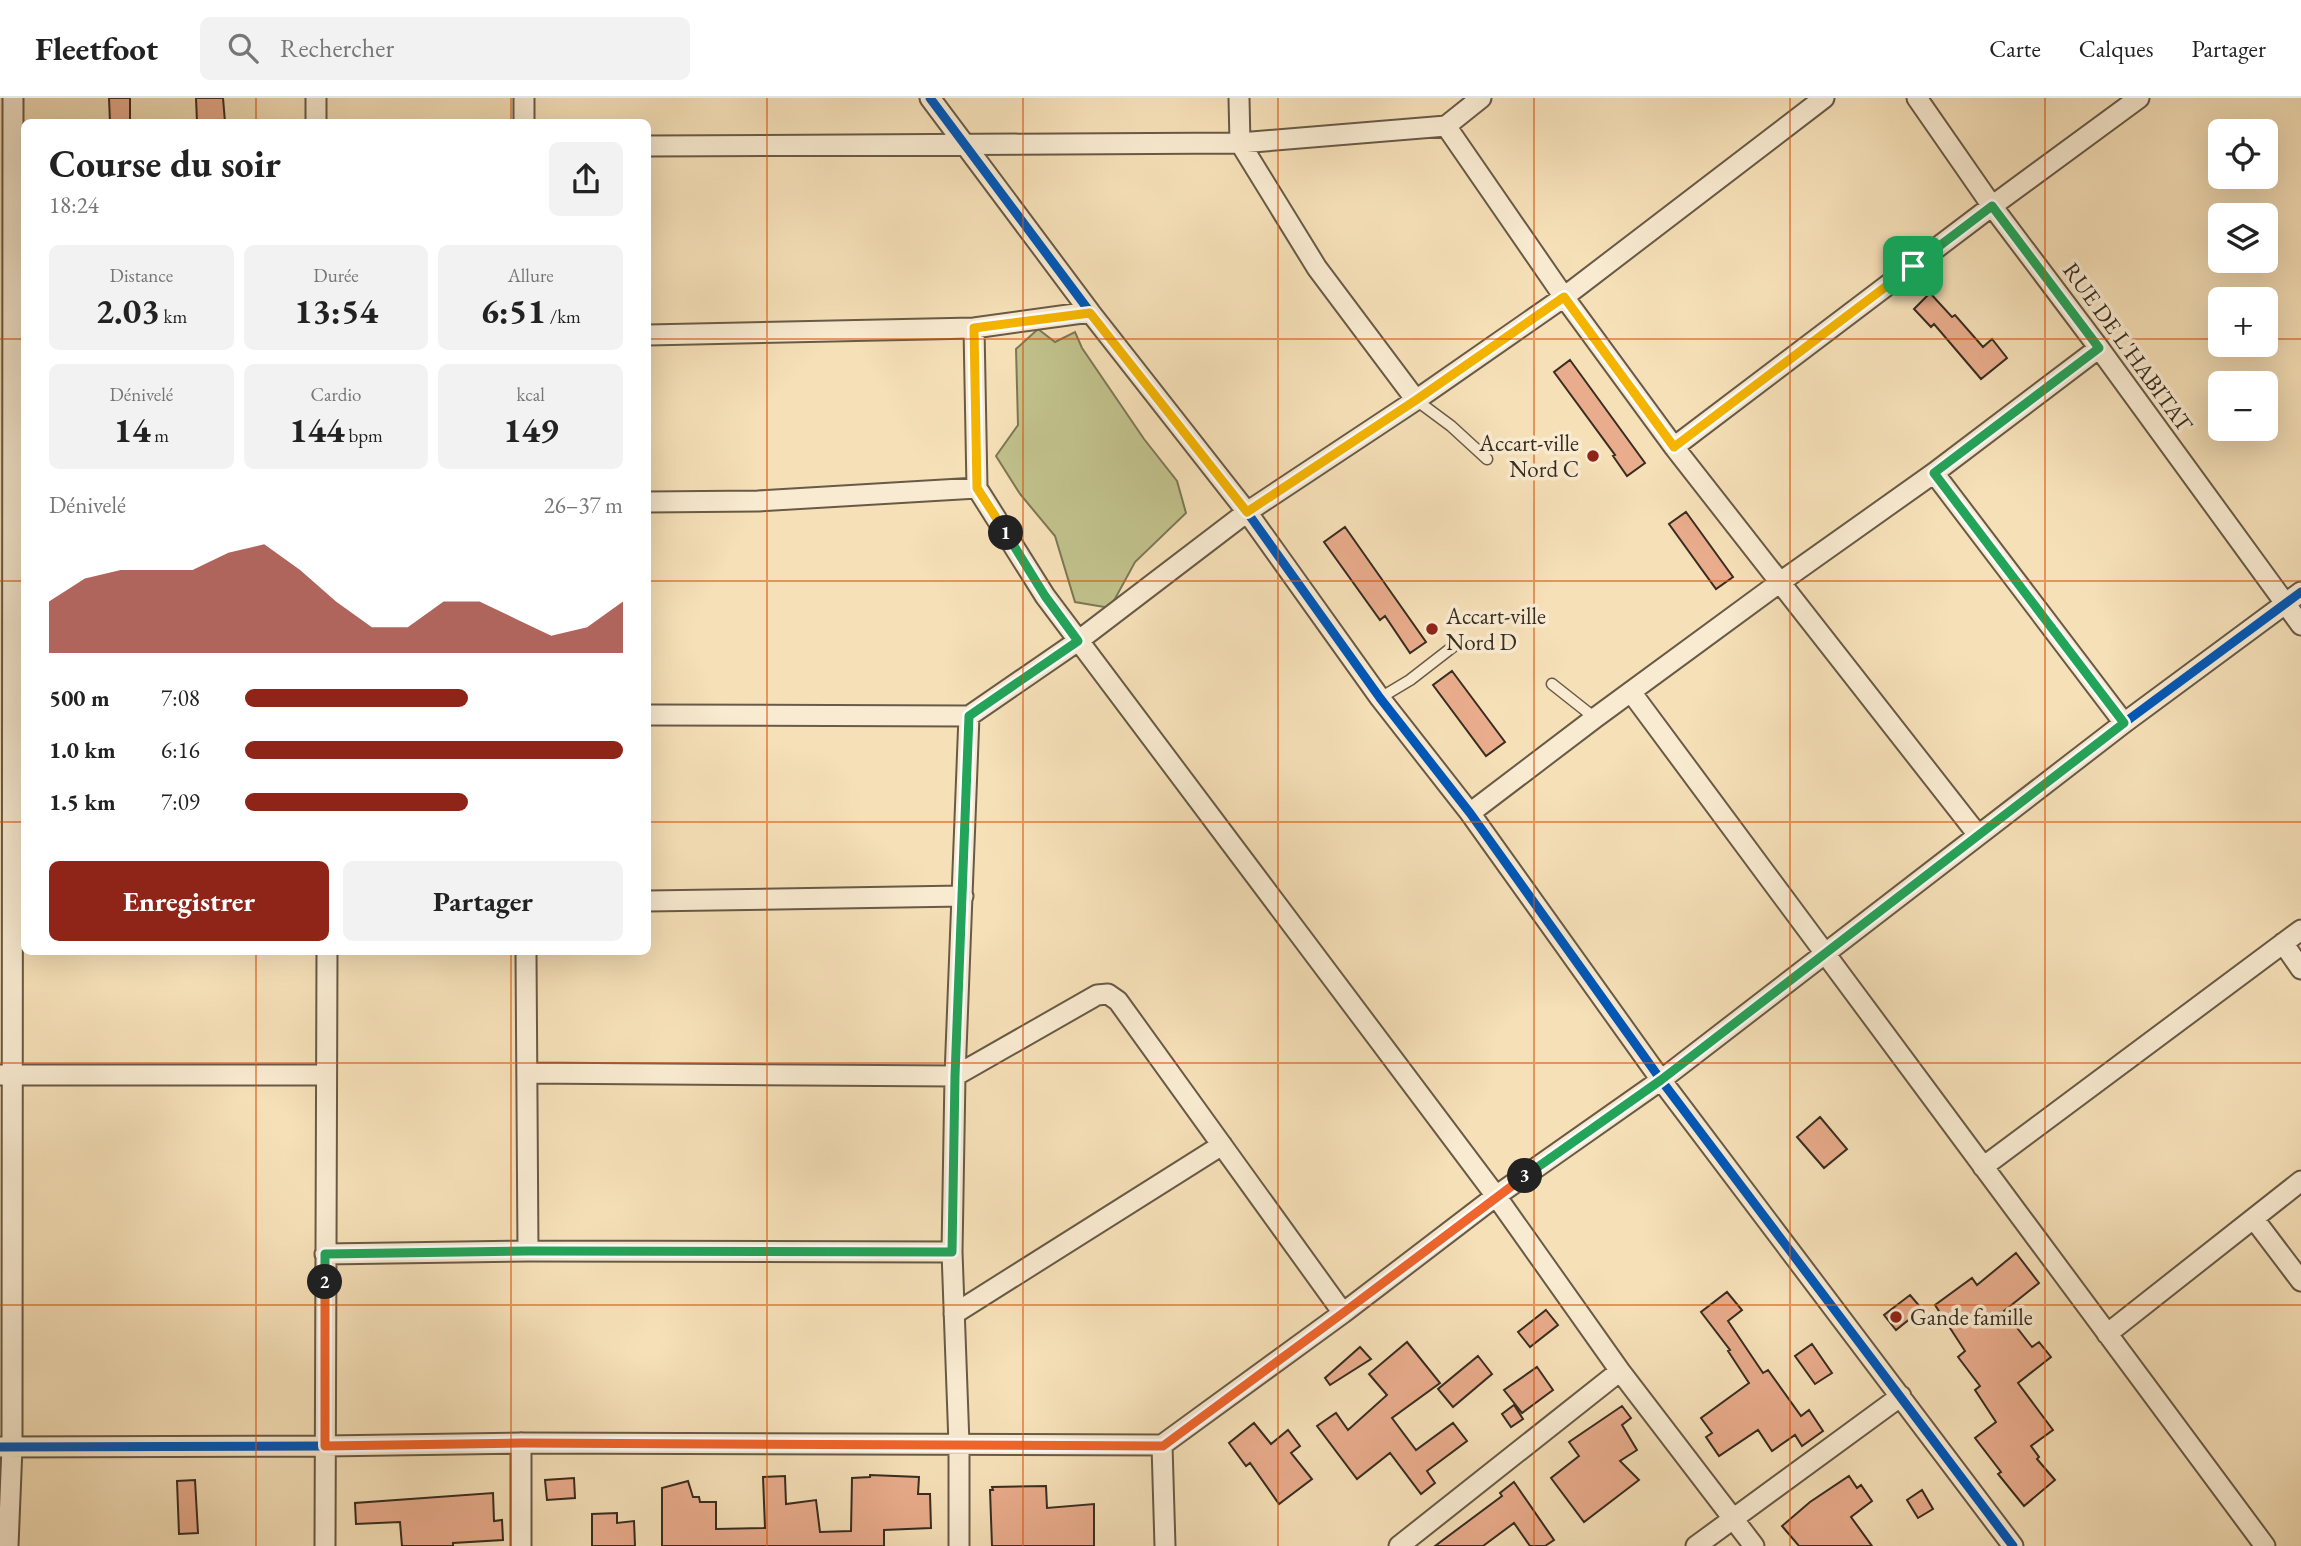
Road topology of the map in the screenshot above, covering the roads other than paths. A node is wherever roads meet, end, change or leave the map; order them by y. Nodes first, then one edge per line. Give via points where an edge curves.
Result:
1 (13, 98) edge
2 (316, 98) edge
3 (524, 98) edge
4 (930, 98) edge
5 (1239, 98) edge
6 (1481, 98) edge
7 (1824, 98) edge
8 (1917, 98) edge
9 (2139, 98) edge
10 (316, 119) edge
11 (524, 119) edge
12 (1446, 126) junction
13 (1240, 143) junction
14 (964, 145) junction
15 (651, 146) edge
16 (1992, 206) junction
17 (1564, 297) junction
18 (1090, 313) junction
19 (974, 328) junction
20 (651, 335) edge
21 (13, 344) edge
22 (2099, 348) junction
23 (1416, 400) junction
24 (1674, 447) junction
25 (1487, 459) dead end
26 (1934, 473) junction
27 (977, 488) junction
28 (651, 502) edge
29 (1247, 512) junction
30 (1779, 583) junction
31 (2293, 598) edge
32 (2301, 625) edge
33 (1078, 641) junction
34 (1459, 642) dead end
35 (1552, 684) dead end
36 (1631, 692) junction
37 (1380, 698) junction
38 (12, 714) edge
39 (651, 715) edge
40 (969, 716) junction
41 (1595, 718) junction
42 (2124, 723) junction
43 (1470, 813) junction
44 (1978, 835) junction
45 (963, 896) junction
46 (651, 901) edge
47 (2301, 930) edge
48 (2283, 943) junction
49 (1824, 953) junction
50 (327, 955) edge
51 (526, 955) edge
52 (2301, 969) edge
53 (527, 1073) junction
54 (6, 1075) edge
55 (326, 1075) junction
56 (955, 1076) junction
57 (1661, 1080) junction
58 (1222, 1145) junction
59 (1983, 1167) junction
60 (2301, 1181) edge
61 (1496, 1196) junction
62 (2254, 1219) junction
63 (528, 1251) junction
64 (952, 1252) junction
65 (325, 1254) junction
66 (2301, 1281) edge
67 (1343, 1313) junction
68 (954, 1314) junction
69 (2107, 1334) junction
70 (1620, 1371) junction
71 (1901, 1396) junction
72 (521, 1443) junction
73 (959, 1444) junction
74 (325, 1446) junction
75 (1163, 1446) junction
76 (6, 1447) edge
77 (1734, 1518) junction
78 (8, 1546) edge
79 (325, 1546) edge
80 (521, 1546) edge
81 (959, 1546) edge
82 (1165, 1546) edge
83 (1399, 1546) edge
84 (1696, 1546) edge
85 (1754, 1546) edge
86 (2013, 1546) edge
87 (2265, 1546) edge

1 - 21 street
2 - 10 street
3 - 11 street
4 - 14 street
5 - 13 street
6 - 12 street
7 - 17 street
8 - 16 street, RUE DE L'HABITAT
9 - 16 street
12 - 13 street
12 - 17 street
13 - 14 street
13 - 23 street via 1317,268
14 - 15 street
14 - 18 street
16 - 22 street, RUE DE L'HABITAT
16 - 24 street
17 - 23 street
17 - 24 street
18 - 19 street
18 - 29 street
19 - 20 street
19 - 27 street
21 - 38 street
22 - 26 street
22 - 31 street, RUE DE L'HABITAT
23 - 25 lane
23 - 29 street
24 - 30 street
26 - 30 street
26 - 42 street
27 - 28 street via 758,501
27 - 33 street
29 - 33 street
29 - 37 street
30 - 36 street
30 - 44 street
31 - 32 street, RUE DE L'HABITAT
31 - 42 street
33 - 40 street
33 - 61 street
34 - 37 lane
35 - 41 lane
36 - 41 street
36 - 49 street
37 - 43 street
38 - 54 street
39 - 40 street
40 - 45 street
41 - 43 street
42 - 44 street
43 - 57 street
44 - 49 street
45 - 46 street
45 - 56 street
47 - 48 street
48 - 52 street
48 - 59 street
49 - 57 street
49 - 59 street
50 - 55 street
51 - 53 street
53 - 56 street
53 - 63 street
54 - 55 street
54 - 76 street
55 - 65 street
56 - 58 street via 1097,995 1108,994 1118,1001
56 - 64 street
57 - 61 street
57 - 71 street
58 - 67 street
58 - 68 street
59 - 69 street
60 - 62 street
61 - 67 street
61 - 70 street
62 - 66 street
62 - 69 street
63 - 64 street
63 - 65 street
64 - 68 street
65 - 74 street
67 - 75 street
68 - 73 street
69 - 87 street
70 - 77 street
70 - 83 street
71 - 77 street
71 - 86 street
72 - 73 street
72 - 74 street
72 - 80 street
73 - 75 street
73 - 81 street
74 - 76 street
74 - 79 street
75 - 82 street
76 - 78 street
77 - 84 street
77 - 85 street

